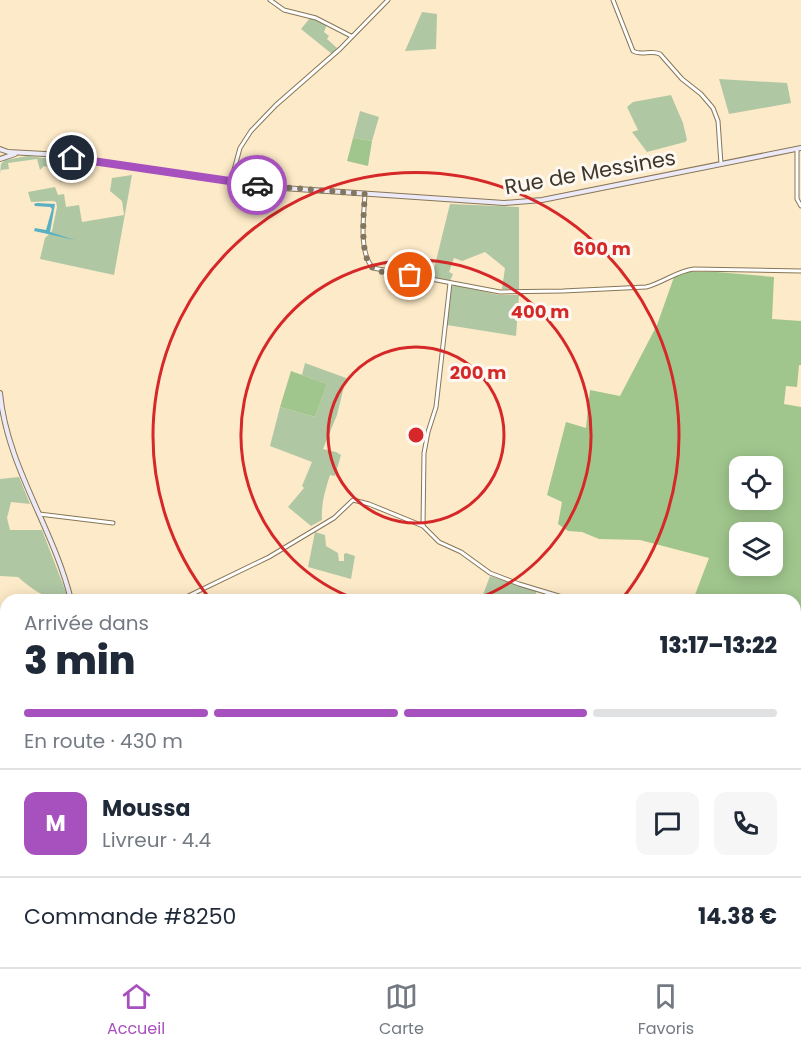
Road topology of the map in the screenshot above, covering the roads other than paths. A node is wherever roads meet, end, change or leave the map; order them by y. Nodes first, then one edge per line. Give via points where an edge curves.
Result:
1 (270, 0) edge
2 (388, 0) edge
3 (612, 0) edge
4 (351, 36) junction
5 (799, 149) edge
6 (0, 150) edge
7 (24, 152) junction
8 (0, 158) edge
9 (721, 164) junction
10 (231, 181) junction
11 (365, 194) junction
12 (801, 206) edge
13 (801, 271) edge
14 (450, 283) junction
15 (0, 393) edge
16 (39, 514) junction
17 (113, 523) dead end
18 (423, 526) junction
19 (69, 594) edge
20 (193, 594) edge
21 (552, 594) edge

1 - 4 street via 284,10 315,18
2 - 4 street
3 - 9 street via 633,51 660,54 713,108 718,121
4 - 10 street via 251,131 240,148
5 - 9 main road, Rue de Messines
5 - 12 street via 797,199
6 - 7 main road, Rue de Messines
6 - 8 main road
7 - 8 main road, Rue de Messines
7 - 10 main road, Rue de Messines
9 - 11 main road, Rue de Messines via 523,202
10 - 11 main road, Rue de Messines
11 - 14 street via 363,240 372,267
13 - 14 street via 690,270 646,287 563,291 500,292
14 - 18 street via 436,407 424,453
15 - 16 main road via 8,437
16 - 17 street
16 - 19 main road
18 - 20 street via 353,500 337,516 264,560
18 - 21 street via 439,542 490,573

